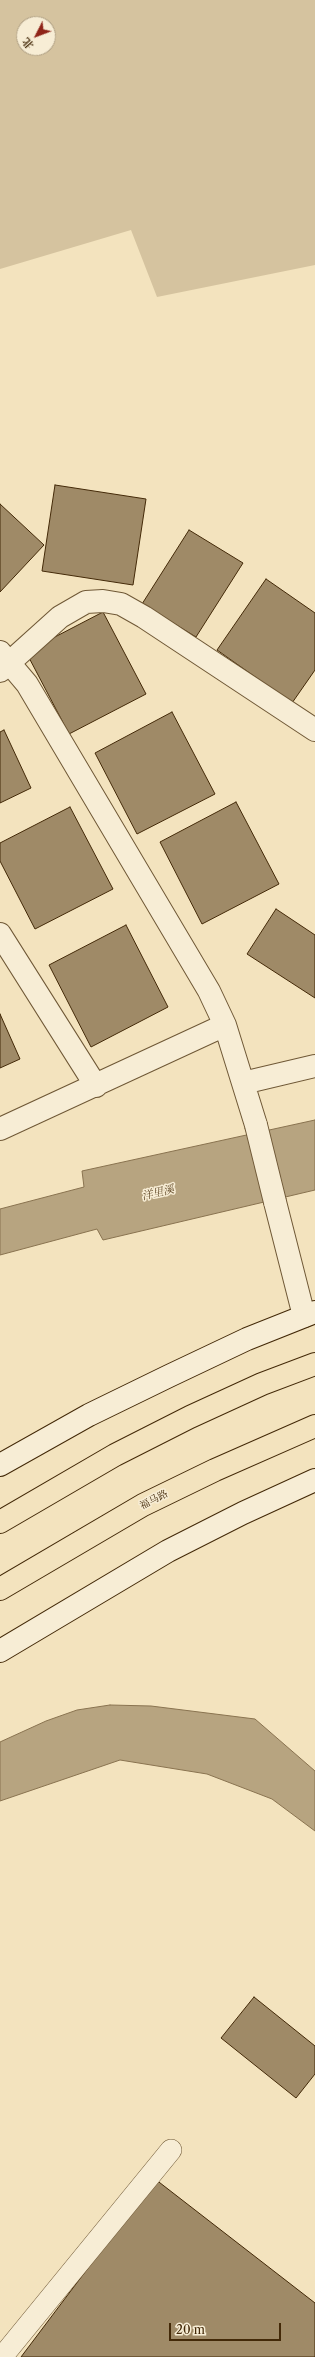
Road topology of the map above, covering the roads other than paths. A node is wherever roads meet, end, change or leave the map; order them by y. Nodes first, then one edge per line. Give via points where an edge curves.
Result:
1 (3, 662) edge
2 (315, 730) edge
3 (0, 934) edge
4 (225, 1025) junction
5 (315, 1066) edge
6 (243, 1082) junction
7 (96, 1086) junction
8 (0, 1129) edge
9 (310, 1314) edge
10 (315, 1364) edge
11 (315, 1426) edge
12 (0, 1465) edge
13 (315, 1480) edge
14 (0, 1522) edge
15 (0, 1589) edge
16 (0, 1651) edge
17 (171, 2150) dead end
18 (2, 2357) edge

1 - 2 street via 60,617 86,602 121,604
1 - 4 street via 27,684 51,723 208,991
3 - 7 street
4 - 6 street
4 - 7 street
5 - 6 street
6 - 9 street, bridge via 275,1202
7 - 8 street
9 - 12 street via 169,1376 89,1415
10 - 14 main road via 262,1384 190,1417 115,1455
11 - 15 main road, 福马路 via 143,1505
13 - 16 street via 168,1551
17 - 18 lane

